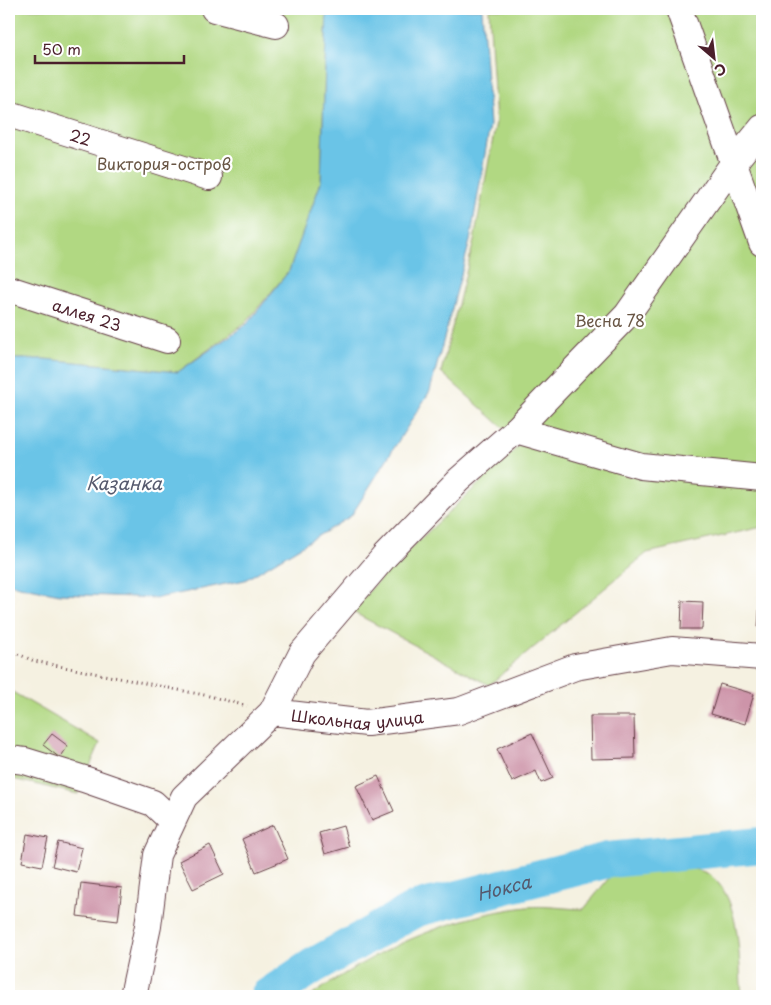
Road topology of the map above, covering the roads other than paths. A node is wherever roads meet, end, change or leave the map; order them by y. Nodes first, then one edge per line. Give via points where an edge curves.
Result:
1 (214, 9) edge
2 (679, 9) edge
3 (276, 26) dead end
4 (9, 114) edge
5 (762, 128) edge
6 (735, 161) junction
7 (209, 177) dead end
8 (762, 242) edge
9 (9, 289) edge
10 (167, 340) dead end
11 (516, 430) junction
12 (762, 478) edge
13 (762, 657) edge
14 (272, 712) junction
15 (9, 759) edge
16 (171, 820) junction
17 (134, 996) edge

1 - 3 street
2 - 6 street
4 - 7 street, 22
5 - 6 street
6 - 8 street
6 - 11 street via 627,315
9 - 10 street, аллея 23
11 - 12 street via 641,466
11 - 14 street via 459,480 385,556 302,653
13 - 14 street, Школьная улица via 672,650 575,667 460,712 366,723
14 - 16 street, Школьная улица via 184,797
15 - 16 street via 84,779 153,803
16 - 17 street, Школьная улица via 157,855 148,926

